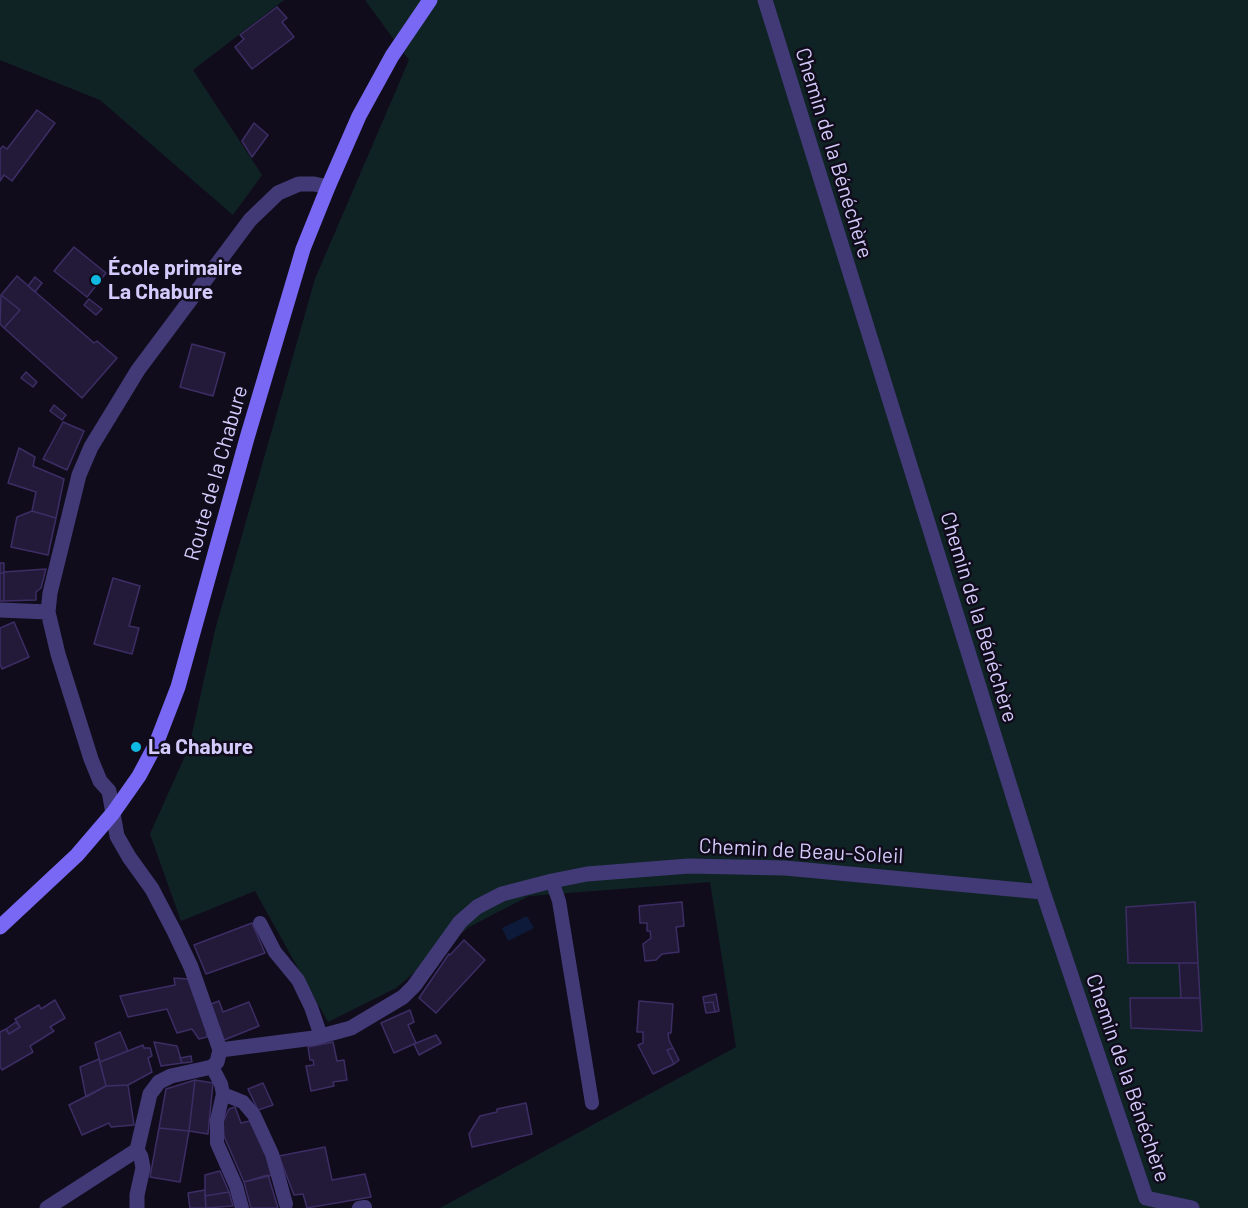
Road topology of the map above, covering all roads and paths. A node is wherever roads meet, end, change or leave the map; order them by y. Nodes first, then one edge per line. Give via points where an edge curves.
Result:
1 (430, 0) edge
2 (765, 0) edge
3 (328, 187) junction
4 (0, 610) edge
5 (48, 612) junction
6 (113, 813) junction
7 (552, 881) junction
8 (1043, 892) junction
9 (260, 923) dead end
10 (0, 927) edge
11 (321, 1036) junction
12 (220, 1050) junction
13 (212, 1067) junction
14 (223, 1094) junction
15 (592, 1103) dead end
16 (137, 1150) junction
17 (1141, 1203) edge
18 (286, 1204) dead end
19 (47, 1208) edge
20 (137, 1208) edge
21 (242, 1208) edge
22 (1192, 1208) edge

1 - 3 main road, Route de la Chabure via 392,56 359,116
2 - 8 street, Chemin de la Bénéchère
3 - 5 street via 299,184 278,193 250,220 138,370 91,447 79,476
3 - 6 main road, Route de la Chabure via 284,312 178,687 156,744
4 - 5 street
5 - 6 street via 71,698 100,781 109,791
6 - 10 main road, Route de la Chabure via 77,855
6 - 12 street via 117,836 152,889 191,967
7 - 8 street, Chemin de Beau-Soleil via 587,874 689,866 775,867
7 - 11 street, Chemin de Beau-Soleil via 502,894 477,907 460,922 403,997 351,1028
7 - 15 lane via 559,901
8 - 17 street, Chemin de la Bénéchère
9 - 11 lane via 275,952 298,980
11 - 12 street, Chemin de Beau-Soleil
12 - 13 street
13 - 14 lane
13 - 16 street via 159,1082 150,1094
14 - 18 lane via 243,1102 254,1115 272,1154
14 - 21 lane via 217,1143
16 - 19 street
16 - 20 street via 143,1167
17 - 22 street, Chemin de la Bénéchère

